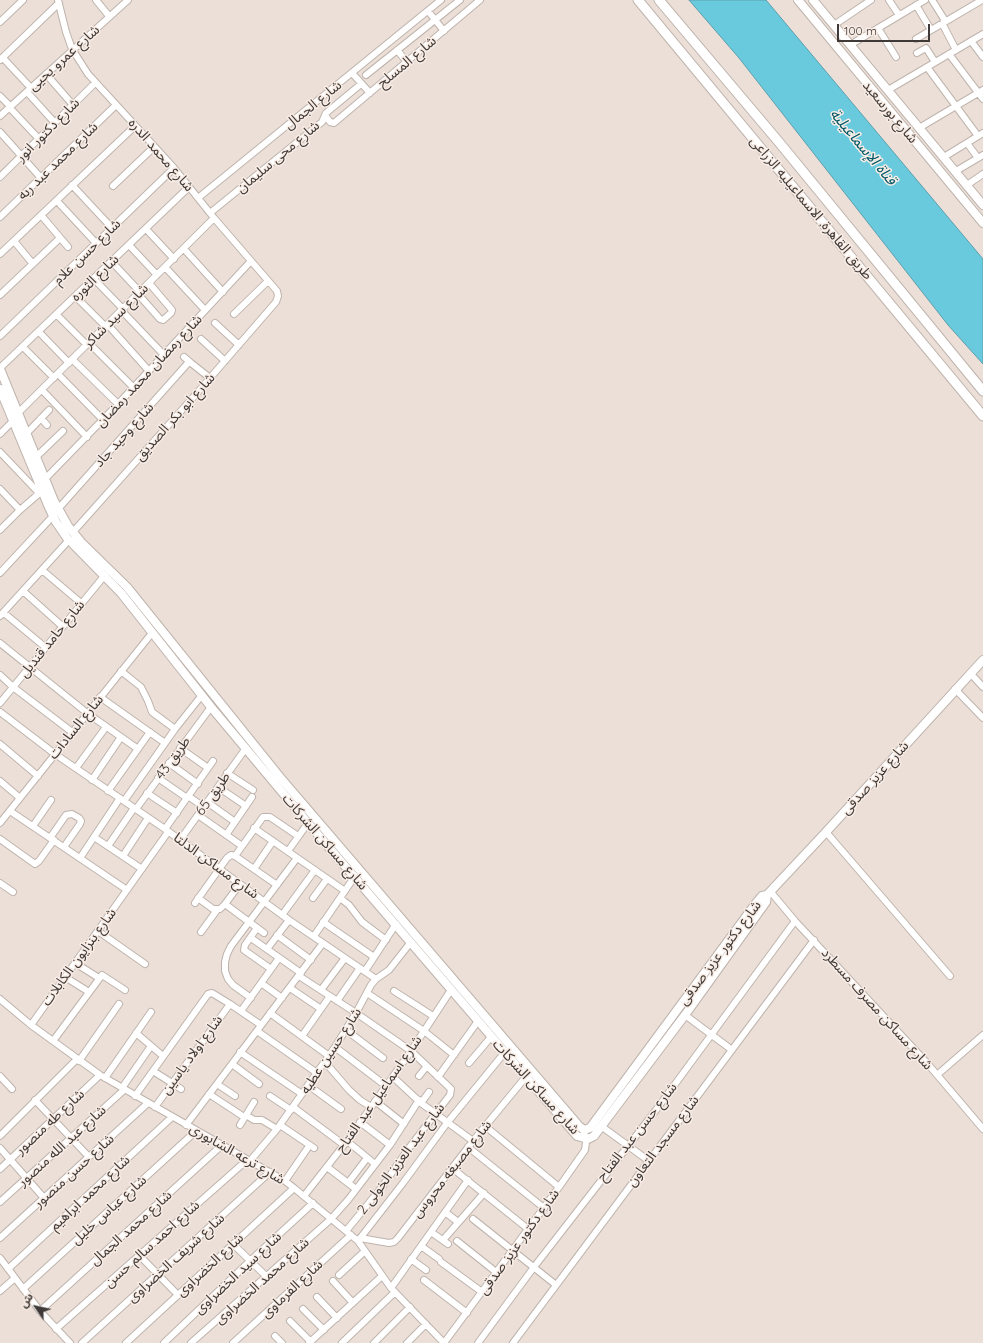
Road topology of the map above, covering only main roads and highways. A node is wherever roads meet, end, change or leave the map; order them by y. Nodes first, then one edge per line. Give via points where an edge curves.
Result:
1 (638, 0) edge
2 (659, 0) edge
3 (983, 392) edge
4 (983, 416) edge

1 - 4 main road, طريق القاهرة, الاسماعيليه الزراعى
2 - 3 main road, طريق القاهرة, الاسماعيليه الزراعى

